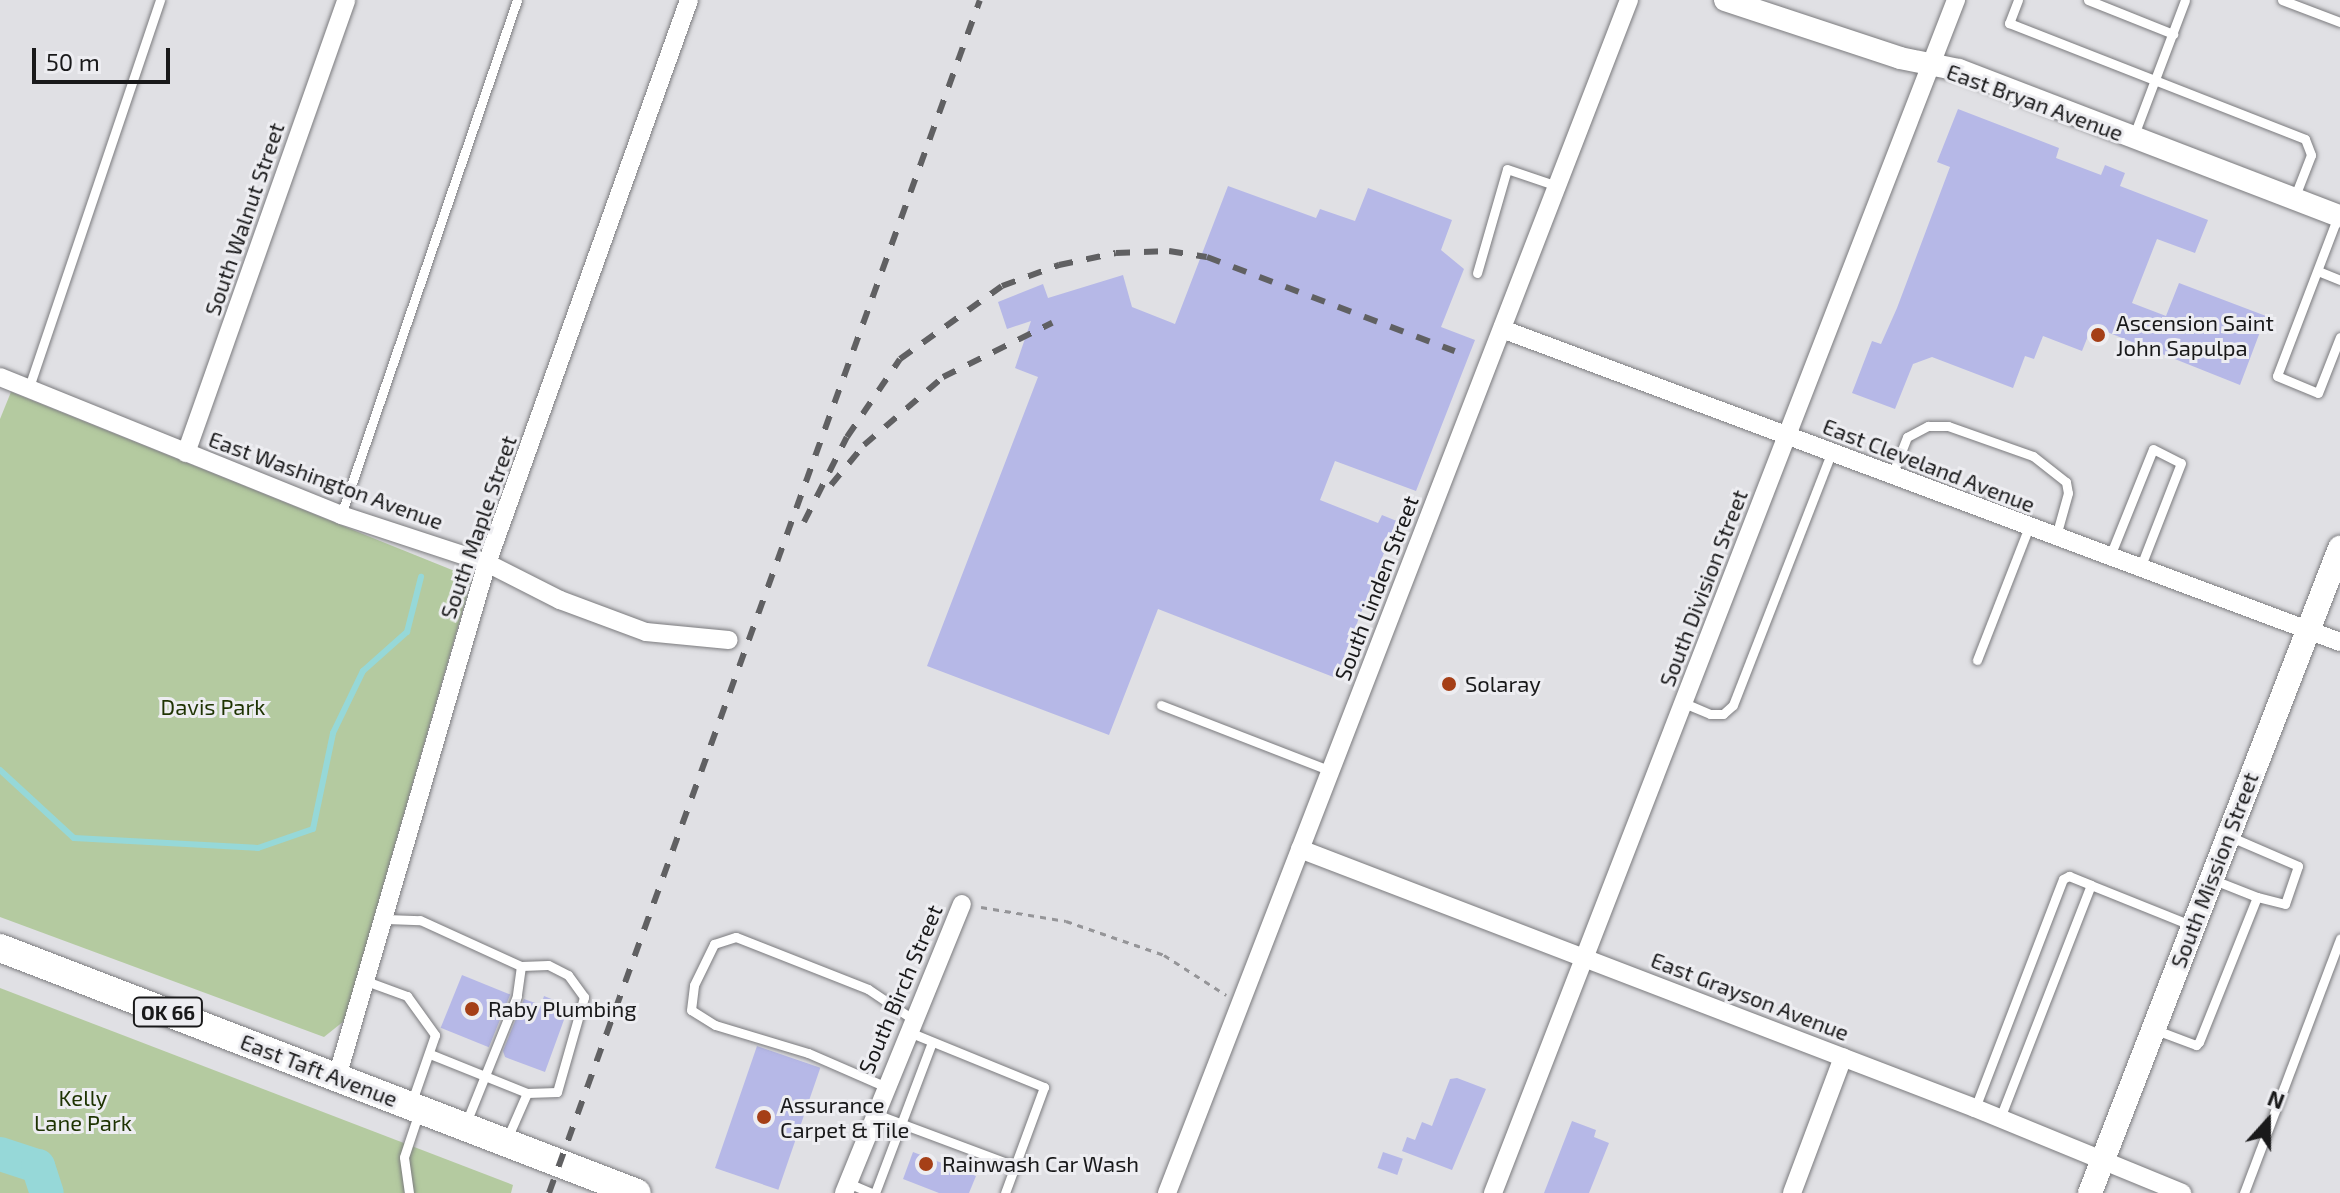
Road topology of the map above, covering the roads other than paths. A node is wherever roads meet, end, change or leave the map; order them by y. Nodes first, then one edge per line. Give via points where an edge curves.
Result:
1 (160, 0) edge
2 (346, 0) edge
3 (517, 0) edge
4 (689, 0) edge
5 (1629, 0) edge
6 (1725, 0) edge
7 (1956, 0) edge
8 (2018, 0) edge
9 (2088, 0) edge
10 (2185, 0) edge
11 (2282, 0) edge
12 (2340, 22) edge
13 (2173, 34) junction
14 (1931, 66) junction
15 (2154, 81) junction
16 (2133, 137) junction
17 (1557, 186) junction
18 (2294, 199) junction
19 (2339, 216) edge
20 (2318, 271) junction
21 (1477, 273) dead end
22 (2340, 280) edge
23 (1502, 329) junction
24 (2340, 337) edge
25 (0, 377) edge
26 (28, 390) junction
27 (1788, 437) junction
28 (186, 453) junction
29 (1831, 454) junction
30 (1892, 476) junction
31 (341, 515) junction
32 (2028, 529) junction
33 (2055, 539) junction
34 (2340, 548) edge
35 (2108, 560) junction
36 (487, 563) junction
37 (2139, 571) junction
38 (2307, 630) junction
39 (729, 640) dead end
40 (2340, 642) edge
41 (1977, 660) dead end
42 (1684, 703) junction
43 (1161, 705) dead end
44 (1331, 771) junction
45 (2228, 836) junction
46 (1300, 849) junction
47 (2211, 879) junction
48 (2091, 885) junction
49 (2257, 897) junction
50 (962, 904) road end
51 (386, 919) junction
52 (2193, 926) junction
53 (2340, 939) edge
54 (0, 948) edge
55 (1583, 958) junction
56 (521, 966) junction
57 (366, 981) junction
58 (911, 1026) junction
59 (2153, 1029) junction
60 (932, 1042) junction
61 (430, 1054) junction
62 (1843, 1057) junction
63 (485, 1075) junction
64 (337, 1077) junction
65 (884, 1086) junction
66 (527, 1093) junction
67 (415, 1107) junction
68 (1975, 1108) junction
69 (873, 1113) junction
70 (2000, 1118) junction
71 (903, 1124) junction
72 (465, 1126) junction
73 (506, 1141) junction
74 (2103, 1159) junction
75 (1015, 1166) junction
76 (846, 1188) edge
77 (409, 1193) edge
78 (637, 1193) edge
79 (874, 1193) edge
80 (1005, 1193) edge
81 (1167, 1193) edge
82 (1493, 1193) edge
83 (1792, 1193) edge
84 (2090, 1193) edge
85 (2182, 1193) edge
86 (2244, 1193) edge

1 - 26 lane
2 - 28 street, South Walnut Street
3 - 31 lane
4 - 36 street, South Maple Street
5 - 17 street, South Linden Street
6 - 14 street, East Bryan Avenue
7 - 14 street, South Division Street
8 - 15 lane via 2009,23
9 - 13 lane
10 - 13 lane
11 - 12 lane
13 - 15 lane
14 - 16 street, East Bryan Avenue via 1959,70
14 - 27 street, South Division Street
15 - 16 lane
15 - 18 lane via 2305,139 2311,155
16 - 18 street, East Bryan Avenue
17 - 21 lane via 1507,169
17 - 23 street, South Linden Street
18 - 19 street, East Bryan Avenue
19 - 20 lane
20 - 22 lane
20 - 24 lane via 2277,376 2318,393
23 - 27 street, East Cleveland Avenue
23 - 44 street, South Linden Street
25 - 26 street, East Washington Avenue
26 - 28 street, East Washington Avenue
27 - 29 street, East Cleveland Avenue
27 - 42 street, South Division Street
28 - 31 street, East Washington Avenue
29 - 30 street, East Cleveland Avenue
29 - 42 lane via 1733,705 1723,714 1710,714
30 - 32 street, East Cleveland Avenue
30 - 33 lane via 1907,437 1928,426 1948,426 2033,456 2066,482 2068,493
31 - 36 street, East Washington Avenue
32 - 33 street, East Cleveland Avenue
32 - 41 lane
33 - 35 street, East Cleveland Avenue
34 - 38 main road, South Mission Street
35 - 37 street, East Cleveland Avenue
35 - 37 lane via 2153,449 2181,463
36 - 39 street, East Washington Avenue via 560,600 646,632
36 - 51 street, South Maple Street
37 - 38 street, East Cleveland Avenue
38 - 40 street, East Cleveland Avenue
38 - 45 main road, South Mission Street
42 - 55 street, South Division Street
43 - 44 lane
44 - 46 street, South Linden Street
45 - 47 main road, South Mission Street
45 - 49 lane via 2298,866 2285,904
46 - 55 street, East Grayson Avenue
46 - 81 street, South Linden Street
47 - 49 lane
47 - 52 main road, South Mission Street
48 - 52 lane
48 - 68 lane via 2069,876 2063,879
48 - 70 lane
49 - 59 lane via 2199,1042
50 - 58 street, South Birch Street
51 - 56 lane via 420,920
51 - 57 street, South Maple Street
52 - 59 main road, South Mission Street
53 - 86 lane
54 - 64 main road, East Taft Avenue / OK 66
55 - 62 street, East Grayson Avenue
55 - 82 street, South Division Street
56 - 63 lane via 517,996
56 - 66 lane via 548,965 568,975 584,997 557,1092
57 - 61 lane via 407,996 435,1035
57 - 64 street, South Maple Street
58 - 60 lane
58 - 65 street, South Birch Street
58 - 65 lane via 868,989 736,937 714,944 694,985 691,1010 715,1025 808,1053
59 - 74 main road, South Mission Street
60 - 71 lane
60 - 75 lane via 1044,1087
61 - 63 lane
61 - 67 lane
62 - 68 street, East Grayson Avenue
62 - 83 street
63 - 66 lane
63 - 72 lane
64 - 67 main road, East Taft Avenue / OK 66
65 - 69 street, South Birch Street
66 - 73 lane
67 - 72 main road, East Taft Avenue / OK 66
67 - 77 lane via 404,1157
68 - 70 street, East Grayson Avenue
69 - 71 lane
69 - 76 street, South Birch Street
70 - 74 street, East Grayson Avenue
71 - 75 lane
71 - 79 lane
72 - 73 main road, East Taft Avenue / OK 66
73 - 78 main road, East Taft Avenue / OK 66
74 - 84 main road, South Mission Street
74 - 85 street, East Grayson Avenue
75 - 80 lane
76 - 79 lane

